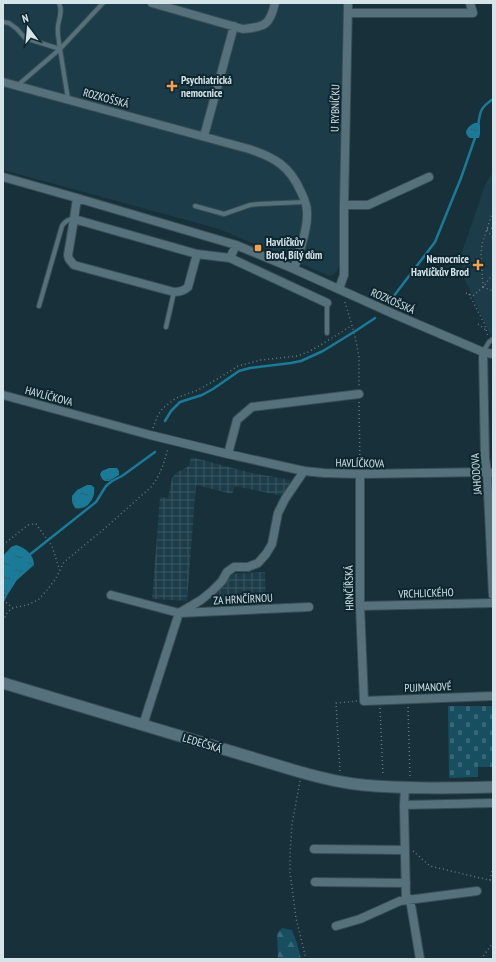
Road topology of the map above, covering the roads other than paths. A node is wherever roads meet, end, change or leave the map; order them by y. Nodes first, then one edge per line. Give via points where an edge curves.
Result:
1 (59, 3) edge
2 (103, 3) edge
3 (152, 3) edge
4 (275, 3) edge
5 (348, 3) edge
6 (470, 3) edge
7 (348, 13) junction
8 (3, 22) edge
9 (234, 26) junction
10 (60, 49) junction
11 (3, 82) edge
12 (17, 85) junction
13 (68, 99) junction
14 (204, 136) junction
15 (3, 177) edge
16 (429, 177) dead end
17 (77, 198) junction
18 (305, 202) junction
19 (344, 205) junction
20 (195, 206) dead end
21 (74, 219) junction
22 (236, 245) junction
23 (197, 254) junction
24 (230, 258) junction
25 (294, 269) junction
26 (339, 290) junction
27 (174, 292) junction
28 (327, 303) joint
29 (39, 306) dead end
30 (166, 327) dead end
31 (326, 333) dead end
32 (493, 339) edge
33 (484, 352) junction
34 (493, 354) edge
35 (359, 394) road end
36 (3, 395) edge
37 (228, 454) junction
38 (304, 471) junction
39 (490, 472) edge
40 (360, 474) junction
41 (111, 595) dead end
42 (493, 595) edge
43 (493, 602) edge
44 (360, 606) junction
45 (309, 607) dead end
46 (179, 613) junction
47 (3, 683) edge
48 (493, 696) edge
49 (364, 701) joint
50 (143, 725) junction
51 (493, 787) edge
52 (407, 788) junction
53 (493, 803) edge
54 (404, 805) junction
55 (404, 847) junction
56 (314, 849) dead end
57 (315, 882) dead end
58 (406, 883) junction
59 (477, 891) dead end
60 (408, 899) junction
61 (336, 926) dead end
62 (420, 959) edge

1 - 10 lane
2 - 10 lane
3 - 9 street
4 - 9 street via 273,14 266,23 256,28 243,29
5 - 7 street, U RYBNÍČKU
6 - 7 street via 473,13
7 - 19 street, U RYBNÍČKU
8 - 10 lane via 25,38
9 - 14 street
10 - 12 lane
10 - 13 lane
11 - 12 street, ROZKOŠSKÁ
12 - 13 street, ROZKOŠSKÁ
13 - 14 street, ROZKOŠSKÁ
14 - 18 street, ROZKOŠSKÁ via 259,152 279,162 298,184
15 - 17 street, ROZKOŠSKÁ
16 - 19 street via 368,205
17 - 21 street
17 - 22 street, ROZKOŠSKÁ
18 - 20 lane via 250,205 224,214
18 - 25 street, ROZKOŠSKÁ via 305,232
19 - 26 street, U RYBNÍČKU via 344,275
21 - 23 street
21 - 27 street via 68,254 74,264
21 - 29 lane via 65,221 62,226
22 - 24 street
22 - 25 street, ROZKOŠSKÁ
23 - 24 street
23 - 27 street via 188,287 183,291
24 - 28 street
25 - 26 street, ROZKOŠSKÁ
26 - 33 street, ROZKOŠSKÁ
27 - 30 lane
28 - 31 lane
32 - 33 lane
33 - 34 street, ROZKOŠSKÁ
33 - 39 street, JAHODOVA via 485,458
35 - 37 street via 252,407 237,420
36 - 37 street, HAVLÍČKOVA
37 - 38 street, HAVLÍČKOVA
38 - 40 street, HAVLÍČKOVA
38 - 46 street via 278,513 272,544 266,554 258,563 248,567 234,567 212,591
39 - 40 street, HAVLÍČKOVA
39 - 42 street, JAHODOVA
40 - 44 street, HRNČÍŘSKÁ
41 - 46 street, ZA HRNČÍRNOU
43 - 44 street, VRCHLICKÉHO
44 - 49 street, HRNČÍŘSKÁ
45 - 46 street, ZA HRNČÍRNOU
46 - 50 street
47 - 50 main road, LEDEČSKÁ
48 - 49 street, PUJMANOVÉ
50 - 52 main road, LEDEČSKÁ via 340,782
51 - 52 main road, LEDEČSKÁ
52 - 54 street
53 - 54 street
54 - 55 street
55 - 56 street
55 - 58 street
57 - 58 street
58 - 60 street
59 - 60 street
60 - 61 street
60 - 62 street

